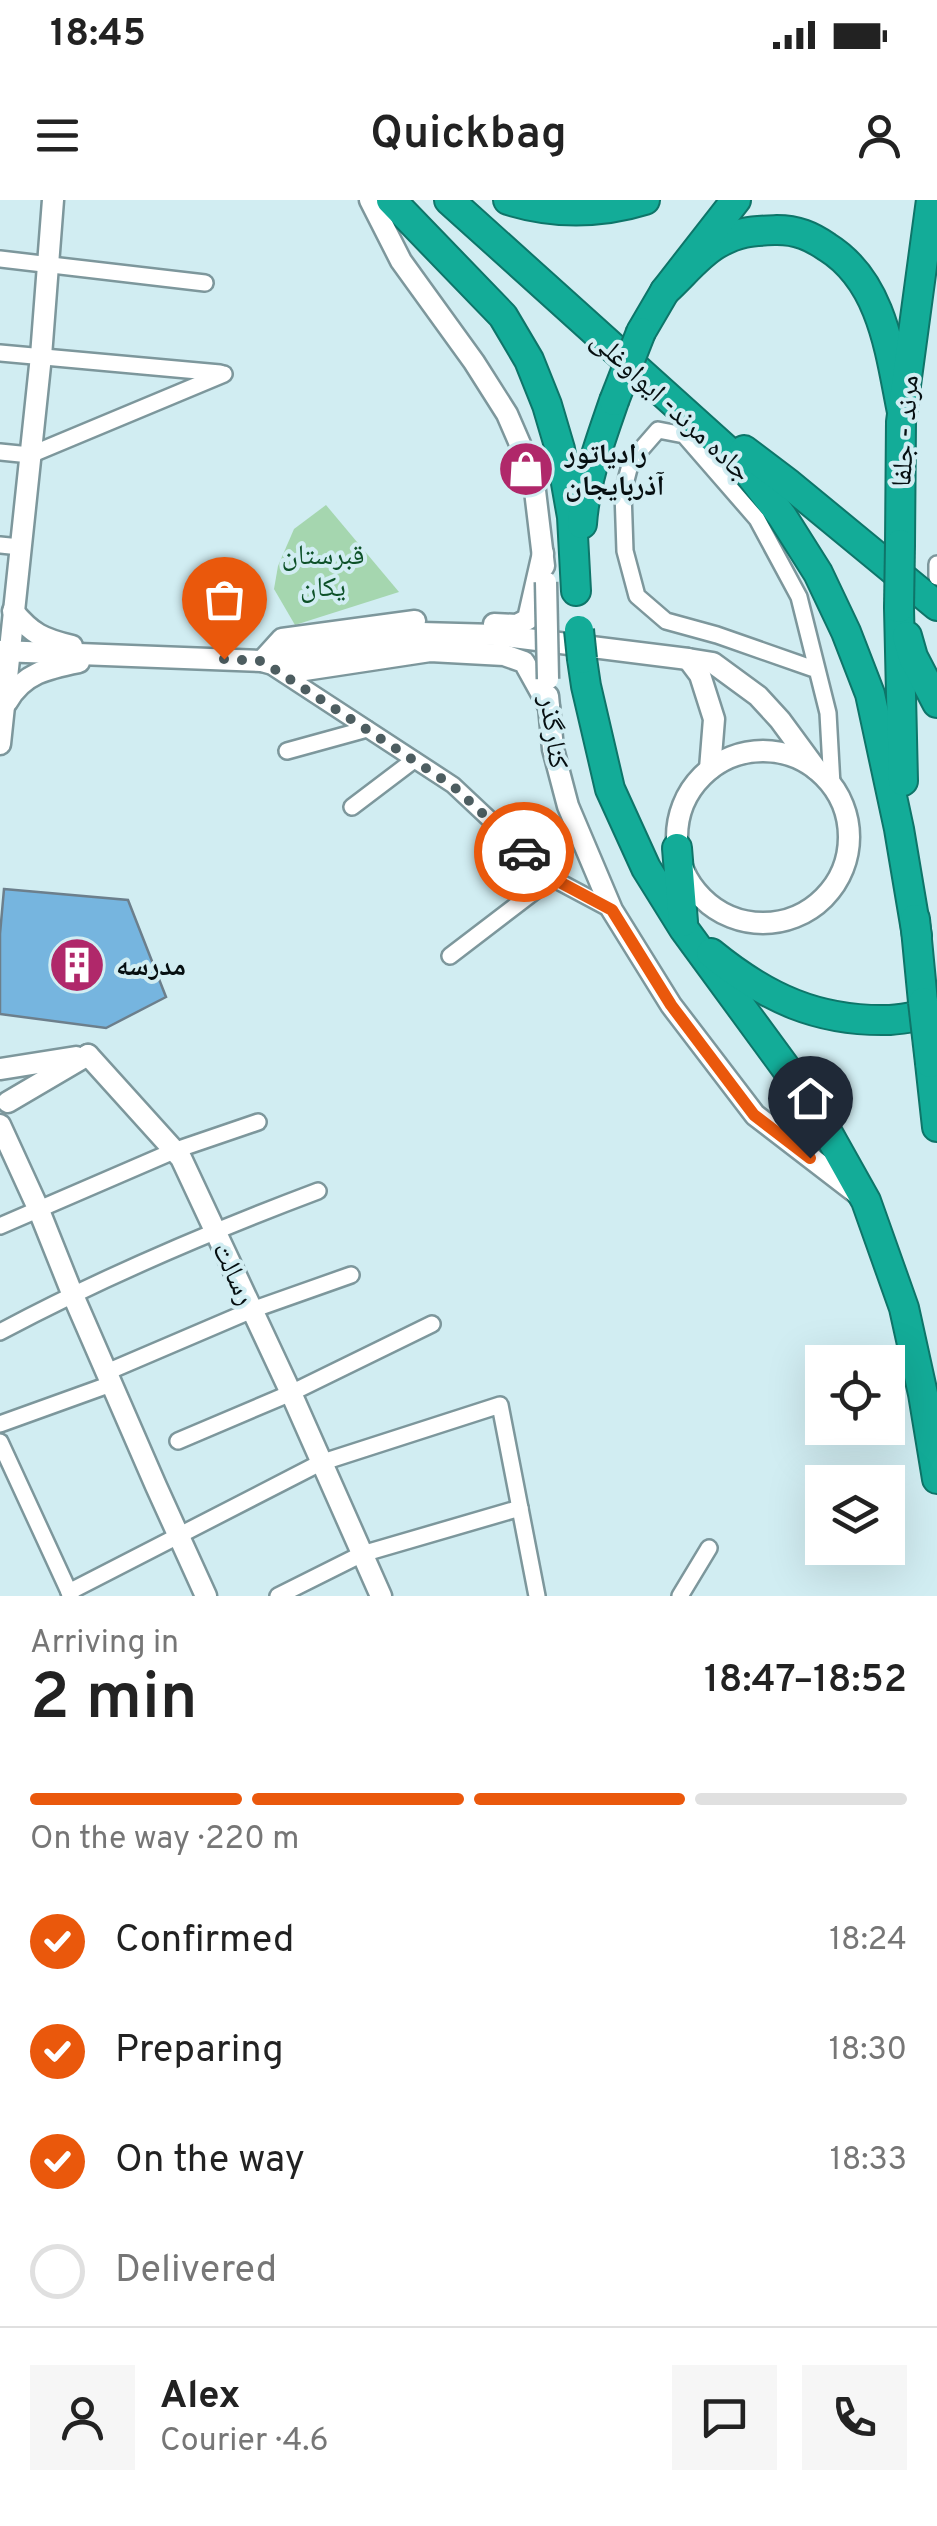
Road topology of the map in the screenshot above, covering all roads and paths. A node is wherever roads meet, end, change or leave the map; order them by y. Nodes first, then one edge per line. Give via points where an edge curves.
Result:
1 (53, 200) edge
2 (370, 200) edge
3 (390, 200) edge
4 (449, 200) edge
5 (508, 200) edge
6 (645, 200) edge
7 (736, 200) edge
8 (931, 200) edge
9 (0, 259) edge
10 (47, 263) junction
11 (204, 283) dead end
12 (665, 290) junction
13 (0, 353) edge
14 (41, 356) junction
15 (630, 365) junction
16 (902, 412) junction
17 (0, 452) edge
18 (30, 455) junction
19 (10, 546) edge
20 (543, 554) junction
21 (937, 564) edge
22 (937, 577) edge
23 (576, 591) junction
24 (937, 606) edge
25 (899, 608) junction
26 (13, 611) junction
27 (5, 651) edge
28 (108, 655) junction
29 (688, 660) junction
30 (262, 661) junction
31 (817, 670) junction
32 (937, 703) edge
33 (549, 707) junction
34 (4, 708) junction
35 (368, 729) junction
36 (0, 744) edge
37 (287, 750) dead end
38 (414, 760) junction
39 (710, 769) junction
40 (816, 769) junction
41 (832, 785) junction
42 (352, 807) dead end
43 (632, 839) junction
44 (677, 848) joint
45 (552, 878) junction
46 (686, 883) junction
47 (612, 910) junction
48 (684, 928) junction
49 (917, 936) junction
50 (450, 956) dead end
51 (930, 1007) edge
52 (88, 1055) junction
53 (0, 1069) edge
54 (4, 1105) edge
55 (258, 1122) dead end
56 (0, 1126) edge
57 (937, 1127) edge
58 (176, 1150) junction
59 (318, 1192) dead end
60 (866, 1200) junction
61 (38, 1208) junction
62 (0, 1226) edge
63 (215, 1230) junction
64 (351, 1275) dead end
65 (72, 1293) junction
66 (252, 1310) junction
67 (432, 1324) dead end
68 (0, 1332) edge
69 (109, 1378) junction
70 (290, 1393) junction
71 (0, 1424) edge
72 (178, 1441) dead end
73 (0, 1442) edge
74 (320, 1463) junction
75 (937, 1479) edge
76 (520, 1508) junction
77 (178, 1537) junction
78 (709, 1548) dead end
79 (362, 1554) junction
80 (70, 1594) edge
81 (206, 1596) edge
82 (278, 1596) edge
83 (381, 1596) edge
84 (536, 1596) edge
85 (680, 1596) edge

1 - 10 street
2 - 20 street, کنارگذر via 401,261 507,414 533,474
3 - 23 highway via 503,316 530,360 560,450
4 - 15 highway, جاده مرند- ایواوغلی
5 - 6 highway via 582,211
7 - 12 highway
8 - 16 highway, مرند - جلفا
9 - 10 street
10 - 11 street
10 - 14 street
12 - 16 highway via 715,245 746,230 809,235 856,272 873,300
12 - 23 highway, bridge via 641,332 595,456
13 - 14 street
14 - 18 street
14 - 18 street via 224,374
15 - 24 highway
15 - 49 highway, جاده مرند- ایواوغلی via 741,463 818,572 870,694
16 - 25 highway, مرند - جلفا, bridge
17 - 18 street
18 - 19 street
19 - 26 street
20 - 30 street via 528,619 517,625 414,621 282,639
20 - 33 street, کنارگذر, bridge
21 - 22 street
23 - 43 highway, bridge via 586,686 610,789
25 - 32 highway via 913,658
25 - 49 highway via 901,758
26 - 27 street
26 - 28 street via 40,637
27 - 28 street
27 - 34 street
28 - 30 street
28 - 34 street via 36,673
29 - 30 street via 537,638 421,633
29 - 39 street via 714,719
29 - 40 street via 713,663 758,696
30 - 33 street via 298,670 430,651 504,655 524,662
30 - 35 street
31 - 31 street via 799,596 757,519 684,435 658,430 632,460 624,492 625,551 637,596 666,621
31 - 41 street via 828,714
33 - 47 street, کنارگذر via 568,806
34 - 36 street
35 - 37 street
35 - 38 street
38 - 42 street
38 - 45 street via 453,786
39 - 40 street via 752,752 774,752
39 - 44 street via 683,804
40 - 41 street
41 - 46 street via 849,826 849,849 843,871 815,906 774,923 751,923 710,906
43 - 46 highway
43 - 48 highway
44 - 46 highway
45 - 47 street
45 - 50 street
46 - 48 highway
47 - 60 street, کنارگذر via 671,1005 754,1115
48 - 51 highway via 724,964 808,1011 892,1020
48 - 60 highway via 810,1101
49 - 51 highway
51 - 57 highway, bridge
52 - 53 street
52 - 54 street
52 - 58 street, رسالت
53 - 54 street via 13,1088
55 - 58 street
56 - 61 street
58 - 61 street
58 - 63 street, رسالت
59 - 63 street
60 - 75 highway via 904,1308
61 - 62 street
61 - 65 street
63 - 65 street
63 - 66 street, رسالت
64 - 66 street
65 - 68 street
65 - 69 street
66 - 69 street
66 - 70 street, رسالت
67 - 70 street
69 - 71 street
69 - 77 street
70 - 72 street
70 - 74 street, رسالت
73 - 80 street
74 - 76 street via 500,1405
74 - 77 street
74 - 79 street, رسالت
76 - 79 street
76 - 84 street
77 - 80 street
77 - 81 street
78 - 85 street
79 - 82 street
79 - 83 street, رسالت

